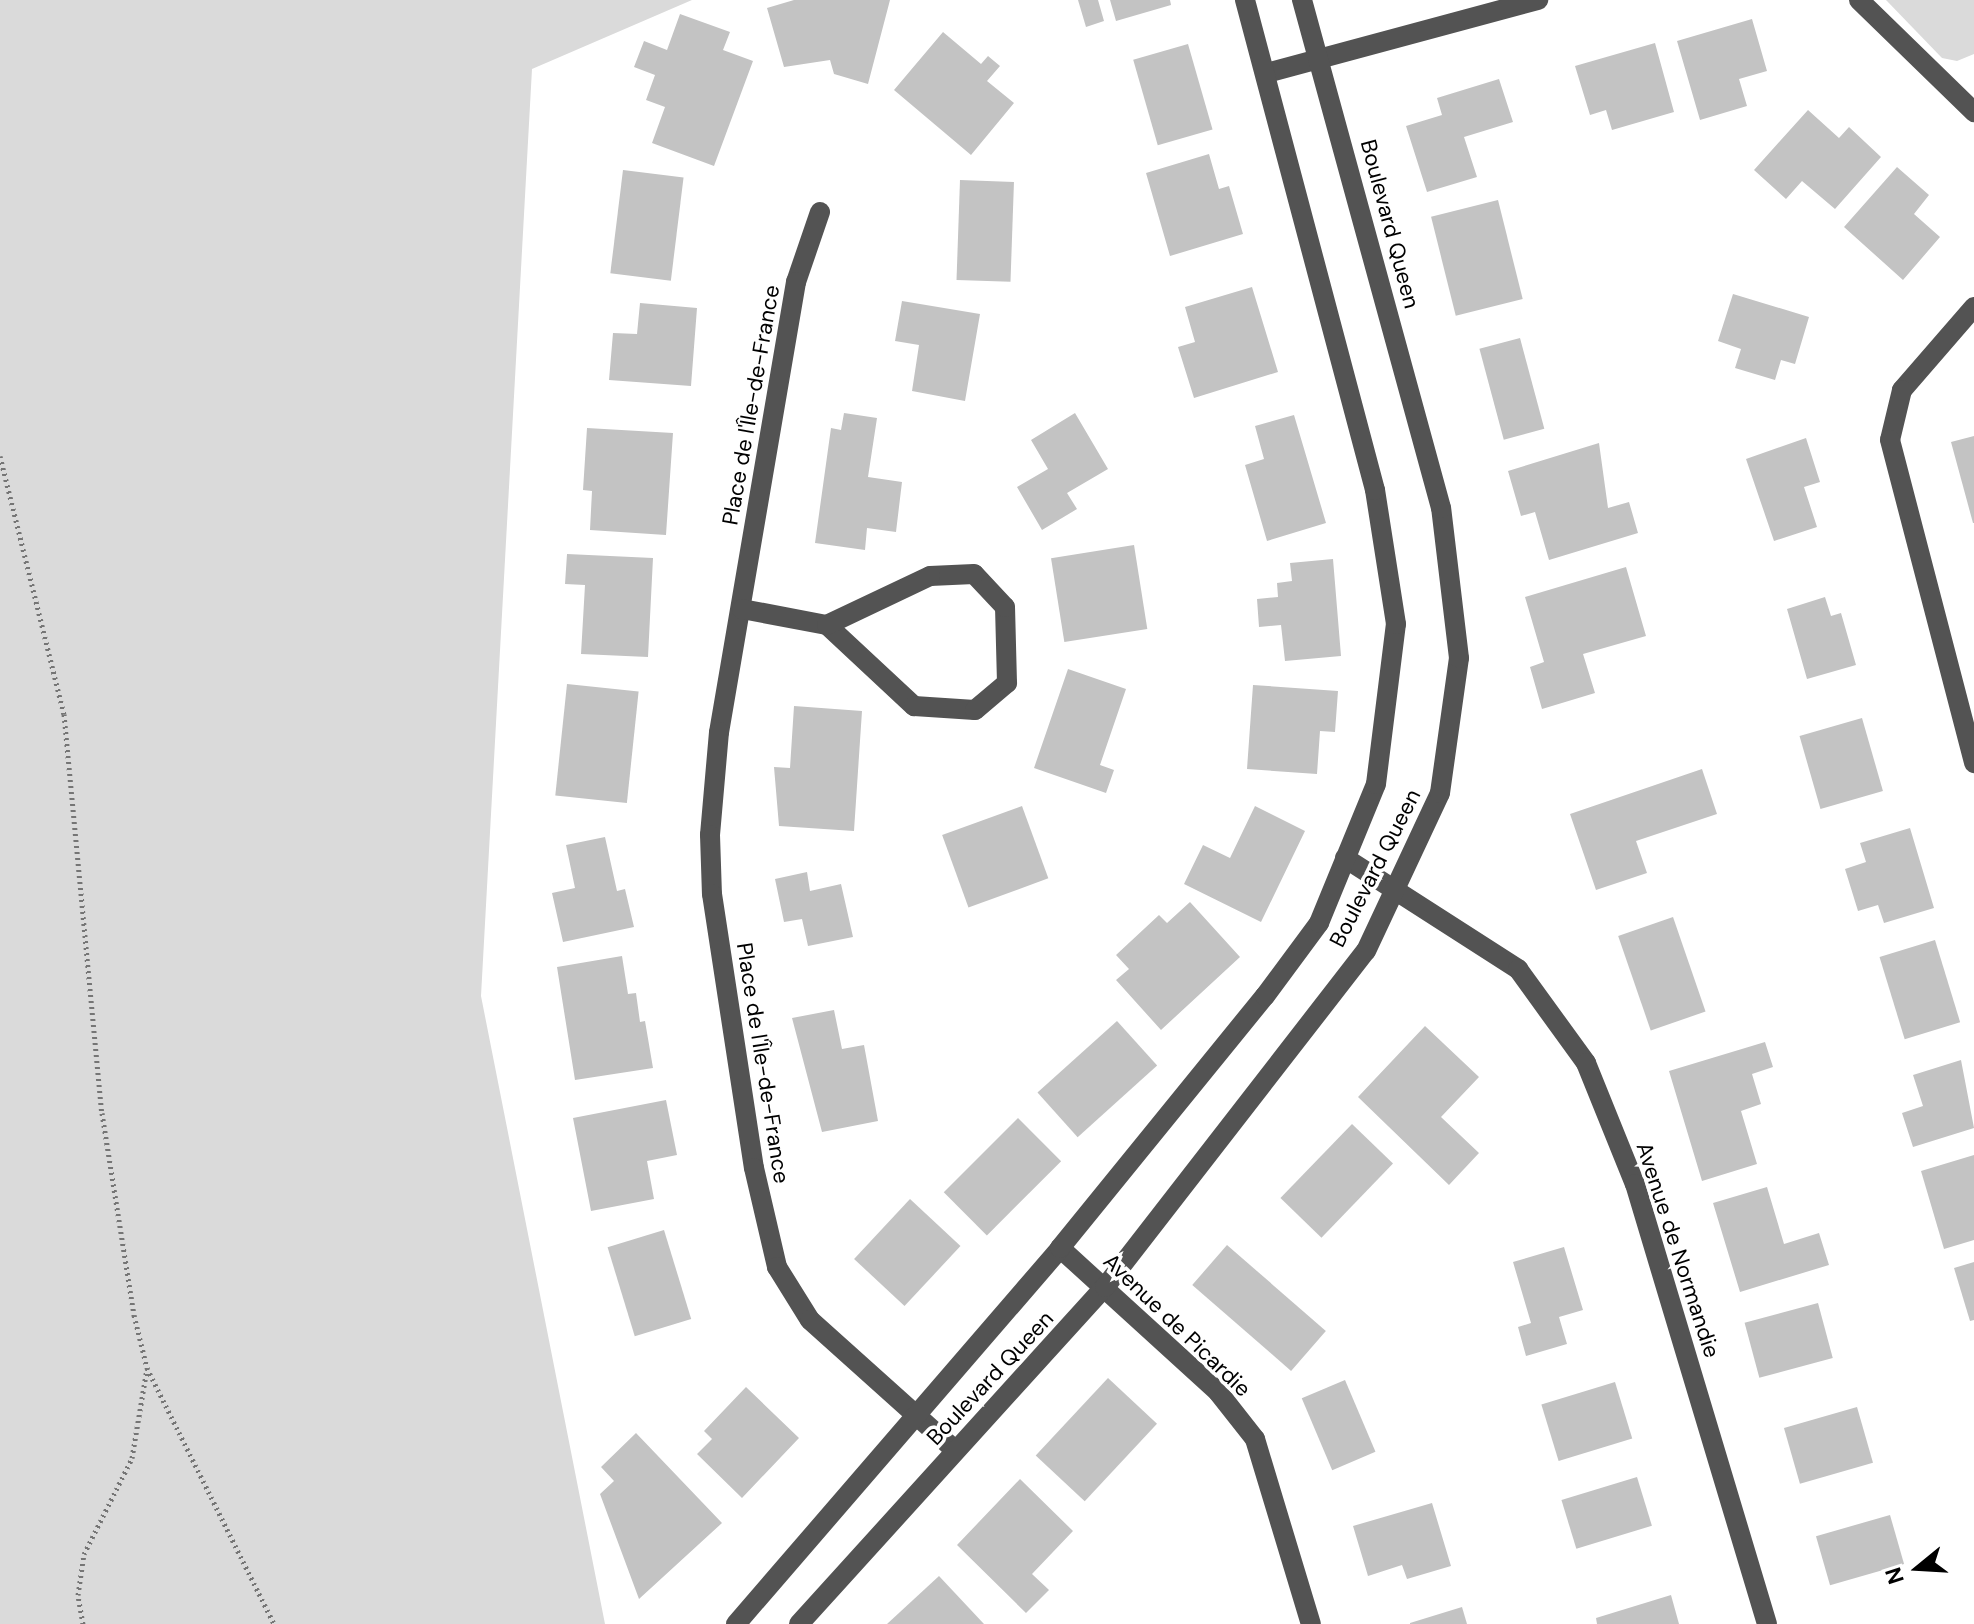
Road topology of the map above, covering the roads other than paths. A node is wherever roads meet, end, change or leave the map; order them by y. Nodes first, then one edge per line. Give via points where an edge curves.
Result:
1 (1245, 0) edge
2 (1302, 0) edge
3 (1538, 0) edge
4 (1859, 0) edge
5 (1321, 59) junction
6 (1267, 73) junction
7 (1973, 105) edge
8 (820, 212) dead end
9 (1974, 307) edge
10 (742, 609) junction
11 (827, 625) junction
12 (1974, 763) edge
13 (1345, 858) junction
14 (1397, 886) junction
15 (1060, 1248) junction
16 (1105, 1287) junction
17 (917, 1418) junction
18 (955, 1450) junction
19 (736, 1624) edge
20 (799, 1624) edge
21 (1311, 1624) edge
22 (1767, 1624) edge

1 - 6 street, Boulevard Queen
2 - 5 street, Boulevard Queen
3 - 5 street
4 - 7 street
5 - 6 street
5 - 14 street, Boulevard Queen via 1441,508 1459,658 1440,793
6 - 13 street, Boulevard Queen via 1375,490 1396,624 1376,784
8 - 10 street, Place de l'Île-de-France via 796,282
9 - 12 street via 1902,390 1890,440
10 - 11 street
10 - 17 street, Place de l'Île-de-France via 719,732 710,835 712,894 766,1227 777,1267 810,1320
11 - 11 street via 914,706 975,710 1007,683 1005,607 974,574 930,576
13 - 14 street, Avenue de Normandie
13 - 15 street, Boulevard Queen via 1319,923
14 - 16 street, Boulevard Queen via 1366,951
14 - 22 street, Avenue de Normandie via 1518,969 1586,1063 1635,1184
15 - 16 street, Avenue de Picardie
15 - 17 street, Boulevard Queen
16 - 18 street, Boulevard Queen
16 - 21 street, Avenue de Picardie via 1218,1392 1255,1439
17 - 18 street, Place de l'Île-de-France
17 - 19 street, Boulevard Queen
18 - 20 street, Boulevard Queen

